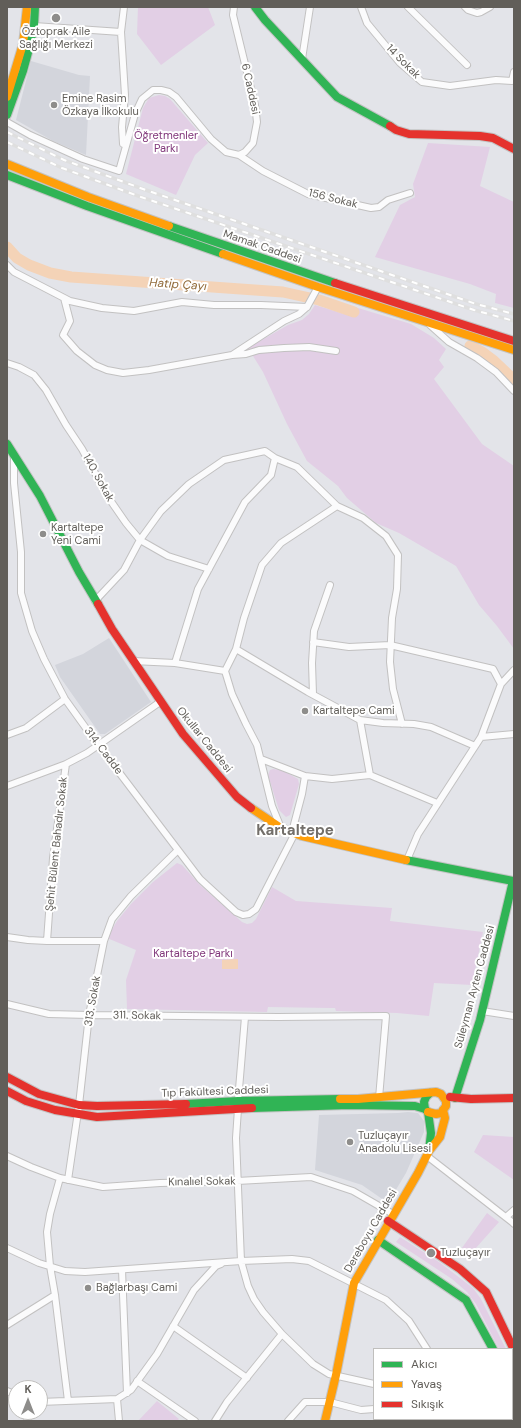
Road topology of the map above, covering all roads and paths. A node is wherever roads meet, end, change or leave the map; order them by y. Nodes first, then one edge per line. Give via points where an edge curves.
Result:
1 (27, 7) edge
2 (35, 7) edge
3 (124, 7) edge
4 (234, 7) edge
5 (255, 7) edge
6 (310, 7) edge
7 (361, 7) edge
8 (408, 7) edge
9 (465, 7) edge
10 (490, 7) edge
11 (34, 26) junction
12 (122, 32) junction
13 (302, 60) junction
14 (467, 65) dead end
15 (514, 72) edge
16 (7, 96) edge
17 (7, 115) edge
18 (7, 122) edge
19 (126, 145) junction
20 (514, 149) edge
21 (239, 155) junction
22 (7, 164) edge
23 (7, 175) edge
24 (410, 193) dead end
25 (7, 265) edge
26 (318, 287) junction
27 (64, 298) junction
28 (308, 305) junction
29 (428, 322) junction
30 (514, 341) edge
31 (514, 350) edge
32 (336, 351) dead end
33 (232, 355) junction
34 (7, 364) edge
35 (514, 391) edge
36 (7, 444) edge
37 (14, 456) junction
38 (275, 458) junction
39 (337, 506) junction
40 (140, 540) junction
41 (209, 568) junction
42 (330, 585) dead end
43 (95, 601) junction
44 (313, 642) junction
45 (390, 645) junction
46 (236, 649) junction
47 (133, 661) junction
48 (175, 663) junction
49 (514, 670) edge
50 (225, 671) junction
51 (501, 684) junction
52 (313, 694) junction
53 (65, 699) junction
54 (160, 702) junction
55 (360, 720) junction
56 (402, 724) junction
57 (514, 734) edge
58 (7, 735) edge
59 (481, 736) junction
60 (98, 745) junction
61 (475, 746) junction
62 (261, 759) junction
63 (66, 764) junction
64 (370, 775) junction
65 (305, 776) junction
66 (7, 786) edge
67 (437, 803) junction
68 (281, 828) junction
69 (293, 832) junction
70 (178, 850) junction
71 (407, 860) junction
72 (514, 881) edge
73 (7, 936) edge
74 (47, 941) junction
75 (104, 941) junction
76 (7, 1004) edge
77 (482, 1011) junction
78 (89, 1015) junction
79 (514, 1016) edge
80 (245, 1017) junction
81 (7, 1077) edge
82 (7, 1091) edge
83 (430, 1093) junction
84 (444, 1096) junction
85 (379, 1098) junction
86 (455, 1098) junction
87 (514, 1098) edge
88 (238, 1101) junction
89 (79, 1105) junction
90 (238, 1109) junction
91 (443, 1110) junction
92 (427, 1111) junction
93 (78, 1115) junction
94 (428, 1154) junction
95 (7, 1156) edge
96 (60, 1178) junction
97 (68, 1180) junction
98 (237, 1181) junction
99 (514, 1210) edge
100 (506, 1217) junction
101 (391, 1218) junction
102 (514, 1224) edge
103 (378, 1240) junction
104 (7, 1248) edge
105 (241, 1261) junction
106 (228, 1262) junction
107 (50, 1266) junction
108 (122, 1270) junction
109 (354, 1283) junction
110 (55, 1295) junction
111 (7, 1325) edge
112 (173, 1326) junction
113 (282, 1334) junction
114 (426, 1348) edge
115 (492, 1348) edge
116 (514, 1350) edge
117 (336, 1375) junction
118 (247, 1378) junction
119 (137, 1381) junction
120 (373, 1384) edge
121 (127, 1393) junction
122 (117, 1399) junction
123 (68, 1401) junction
124 (48, 1402) edge
125 (330, 1402) junction
126 (373, 1409) edge
127 (118, 1421) edge
128 (195, 1421) edge
129 (215, 1421) edge
130 (288, 1421) edge
131 (325, 1421) edge

1 - 16 main road via 23,44
2 - 11 main road
3 - 12 street
4 - 21 street, 6 Caddesi via 233,16 257,122 252,143
5 - 13 main road
6 - 13 street
7 - 15 street, 14 Sokak via 366,23 400,63 422,82 450,86 496,80 512,81
8 - 14 street
9 - 10 street via 477,13
11 - 12 street
11 - 17 main road via 23,71
12 - 19 street via 126,95 122,127 123,144
13 - 20 main road via 337,97 396,130 409,134 493,138
18 - 19 street via 83,159 119,171
19 - 21 street via 134,114 142,100 153,90 161,90 176,97 211,139 226,152
21 - 24 street, 156 Sokak via 263,171 308,194 371,208
22 - 30 main road, Mamak Caddesi via 88,197 321,279
23 - 26 main road, Mamak Caddesi via 87,206
25 - 27 street via 14,272
26 - 28 street
26 - 29 main road, Mamak Caddesi
27 - 28 street via 102,308 134,311 182,302 214,305
27 - 33 street via 70,321 63,336 95,366 123,373
28 - 33 street via 299,314
29 - 31 main road, Mamak Caddesi
29 - 35 street via 448,342 484,362
32 - 33 street via 309,347 259,350
34 - 40 street, 140. Sokak via 34,375 46,390 108,497
36 - 37 main road, Okullar Caddesi
37 - 43 main road, Okullar Caddesi via 40,496
37 - 53 street, 314. Cadde via 21,552 21,593 32,631
38 - 39 street via 297,467
38 - 40 street via 265,451 224,460 189,484 161,511
38 - 41 street via 272,475 245,502
39 - 45 street via 363,518 386,536 398,555 397,589
39 - 46 street via 281,543 262,565
40 - 41 street, 140. Sokak via 168,556
40 - 43 street via 124,570
41 - 48 street via 198,589
42 - 44 street via 314,631
43 - 47 main road, Okullar Caddesi
44 - 45 street via 349,647
44 - 52 street
45 - 51 street via 493,669
45 - 56 street via 393,689
46 - 50 street
46 - 52 street
47 - 48 street
47 - 54 main road, Okullar Caddesi
48 - 50 street
49 - 51 street
50 - 62 street via 232,694 257,745
51 - 59 street
52 - 55 street
53 - 58 street via 26,728
53 - 60 street, 314. Cadde
54 - 60 street, Şehit Bülent Bahadır Sokak
54 - 68 main road, Okullar Caddesi via 183,734 237,797
55 - 56 street
55 - 64 street
56 - 61 street via 431,727
57 - 59 street
59 - 61 street
60 - 63 street, Şehit Bülent Bahadır Sokak
60 - 70 street, 314. Cadde
61 - 67 street
62 - 65 street
62 - 68 street via 272,806
63 - 66 street
63 - 74 street, Şehit Bülent Bahadır Sokak
64 - 65 street via 332,780
64 - 67 street
65 - 69 street
67 - 71 street via 418,834
68 - 69 main road, Okullar Caddesi
69 - 70 street, 314. Cadde via 256,909 243,915 207,887
69 - 71 main road, Okullar Caddesi
70 - 75 street, 313. Sokak via 131,896 112,919
71 - 72 main road, Okullar Caddesi
72 - 77 main road, Süleyman Ayten Caddesi
73 - 74 street
74 - 75 street
75 - 78 street, 313. Sokak
76 - 78 street, 311. Sokak via 49,1014
77 - 79 street
77 - 86 main road, Süleyman Ayten Caddesi
78 - 80 street, 311. Sokak
78 - 89 street, 313. Sokak
80 - 85 street, 311. Sokak via 386,1016
80 - 88 street
81 - 89 main road, Tıp Fakültesi Caddesi via 39,1094
82 - 93 main road via 26,1101
83 - 84 main road
83 - 85 main road, Tıp Fakültesi Caddesi
83 - 92 main road via 424,1100
84 - 86 main road
84 - 91 main road via 446,1103
85 - 88 main road, Tıp Fakültesi Caddesi
86 - 87 main road
88 - 89 main road, Tıp Fakültesi Caddesi
89 - 93 street, 313. Sokak
90 - 92 main road via 350,1105 415,1106
90 - 93 main road via 97,1117
90 - 98 street
91 - 92 main road via 436,1114
91 - 94 main road via 445,1118 440,1138
92 - 94 main road via 432,1133
93 - 97 street, 313. Sokak
94 - 100 street
94 - 101 main road, Dereboyu Caddesi
95 - 96 street, Kınalıel Sokak
96 - 97 street, Kınalıel Sokak
96 - 107 street via 47,1232
97 - 98 street, Kınalıel Sokak via 103,1187
98 - 101 street, Kınalıel Sokak via 311,1178 353,1191
98 - 105 street
99 - 100 street
100 - 102 street
101 - 103 main road, Dereboyu Caddesi
101 - 116 main road via 460,1269 486,1292
103 - 109 main road, Dereboyu Caddesi
103 - 115 main road via 466,1300
104 - 107 street
105 - 106 street
105 - 109 street via 309,1261
105 - 113 street via 254,1299
106 - 108 street
106 - 112 street via 216,1266 194,1290
107 - 108 street via 65,1271
107 - 110 street
108 - 121 street
109 - 114 street via 386,1300 409,1320
109 - 117 main road, Dereboyu Caddesi
110 - 111 street
110 - 123 street
112 - 118 street
112 - 119 street
113 - 117 street via 313,1364 329,1374
113 - 118 street
117 - 120 street
117 - 125 main road, Dereboyu Caddesi
118 - 129 street
119 - 121 street
119 - 128 street
121 - 122 street
122 - 123 street
122 - 127 street
123 - 124 street
125 - 126 street via 361,1410
125 - 130 street via 305,1402
125 - 131 main road, Dereboyu Caddesi

